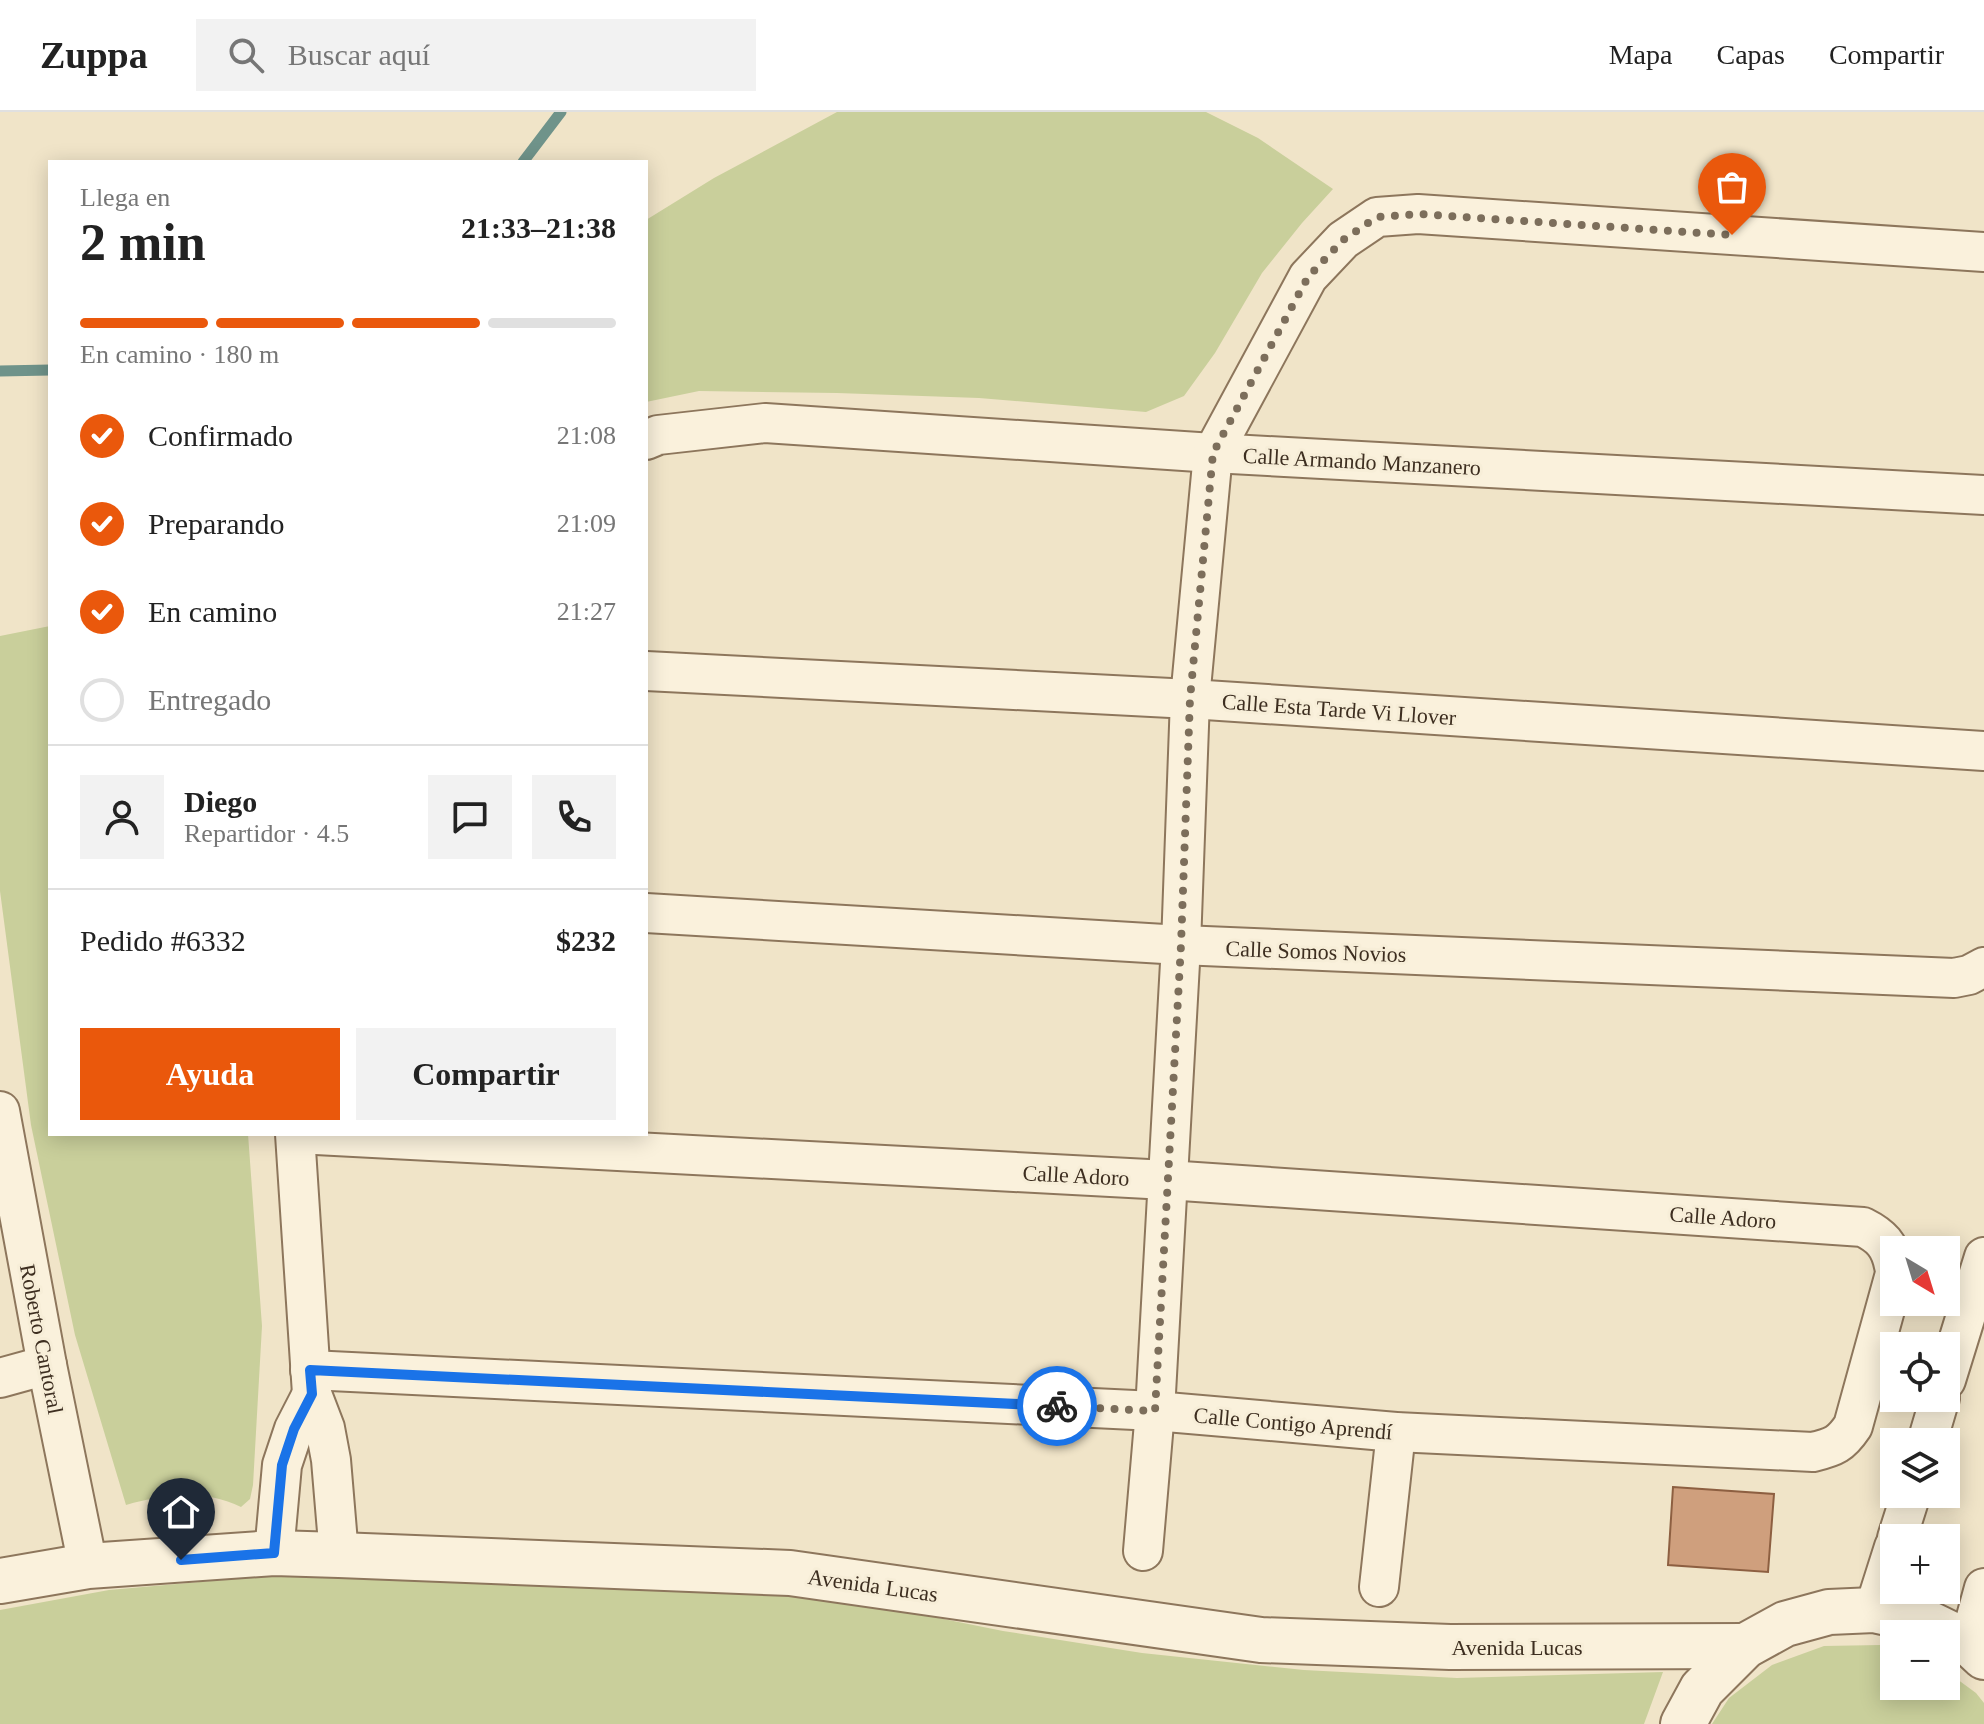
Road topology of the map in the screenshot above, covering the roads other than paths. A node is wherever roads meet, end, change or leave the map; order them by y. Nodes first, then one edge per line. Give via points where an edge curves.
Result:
1 (1984, 252) edge
2 (648, 439) edge
3 (1213, 453) junction
4 (1984, 495) edge
5 (648, 671) edge
6 (1190, 699) junction
7 (1984, 751) edge
8 (648, 913) edge
9 (1181, 945) junction
10 (1984, 967) edge
11 (1, 1128) edge
12 (296, 1136) edge
13 (334, 1136) edge
14 (1167, 1180) junction
15 (1880, 1236) edge
16 (1984, 1257) edge
17 (1880, 1316) edge
18 (1960, 1335) edge
19 (47, 1365) junction
20 (0, 1378) edge
21 (311, 1382) junction
22 (1155, 1411) junction
23 (1396, 1432) junction
24 (1143, 1551) dead end
25 (274, 1553) junction
26 (339, 1555) junction
27 (88, 1566) junction
28 (0, 1581) edge
29 (1379, 1587) dead end
30 (1984, 1588) edge
31 (1880, 1591) edge
32 (1874, 1610) junction
33 (1745, 1646) junction
34 (1976, 1650) edge
35 (1683, 1724) edge

1 - 3 street via 1418,214 1377,217 1343,240 1308,277
2 - 3 street, Calle Armando Manzanero via 765,423
3 - 4 street, Calle Armando Manzanero
3 - 6 street
5 - 6 street, Calle Esta Tarde Vi Llover
6 - 7 street, Calle Esta Tarde Vi Llover
6 - 9 street
8 - 9 street, Calle Somos Novios
9 - 10 street, Calle Somos Novios via 1954,978
9 - 14 street
11 - 19 street, Roberto Cantoral
12 - 21 street
13 - 14 street, Calle Adoro
14 - 15 street, Calle Adoro via 1863,1227
14 - 22 street
16 - 18 street
17 - 23 street, Calle Contigo Aprendí via 1853,1426 1842,1442 1813,1452
19 - 20 street
19 - 27 street, Roberto Cantoral
21 - 22 street, Calle Contigo Aprendí
21 - 25 street via 282,1465
21 - 26 street via 331,1460
22 - 23 street, Calle Contigo Aprendí
22 - 24 street
23 - 29 street
25 - 26 street, Avenida Lucas
25 - 27 street, Avenida Lucas
26 - 33 street, Avenida Lucas via 790,1573 1261,1640 1450,1647
27 - 28 street, Avenida Lucas
30 - 34 street
31 - 32 street
32 - 33 street via 1829,1612 1785,1624
32 - 34 street via 1924,1621
33 - 35 street via 1702,1689

